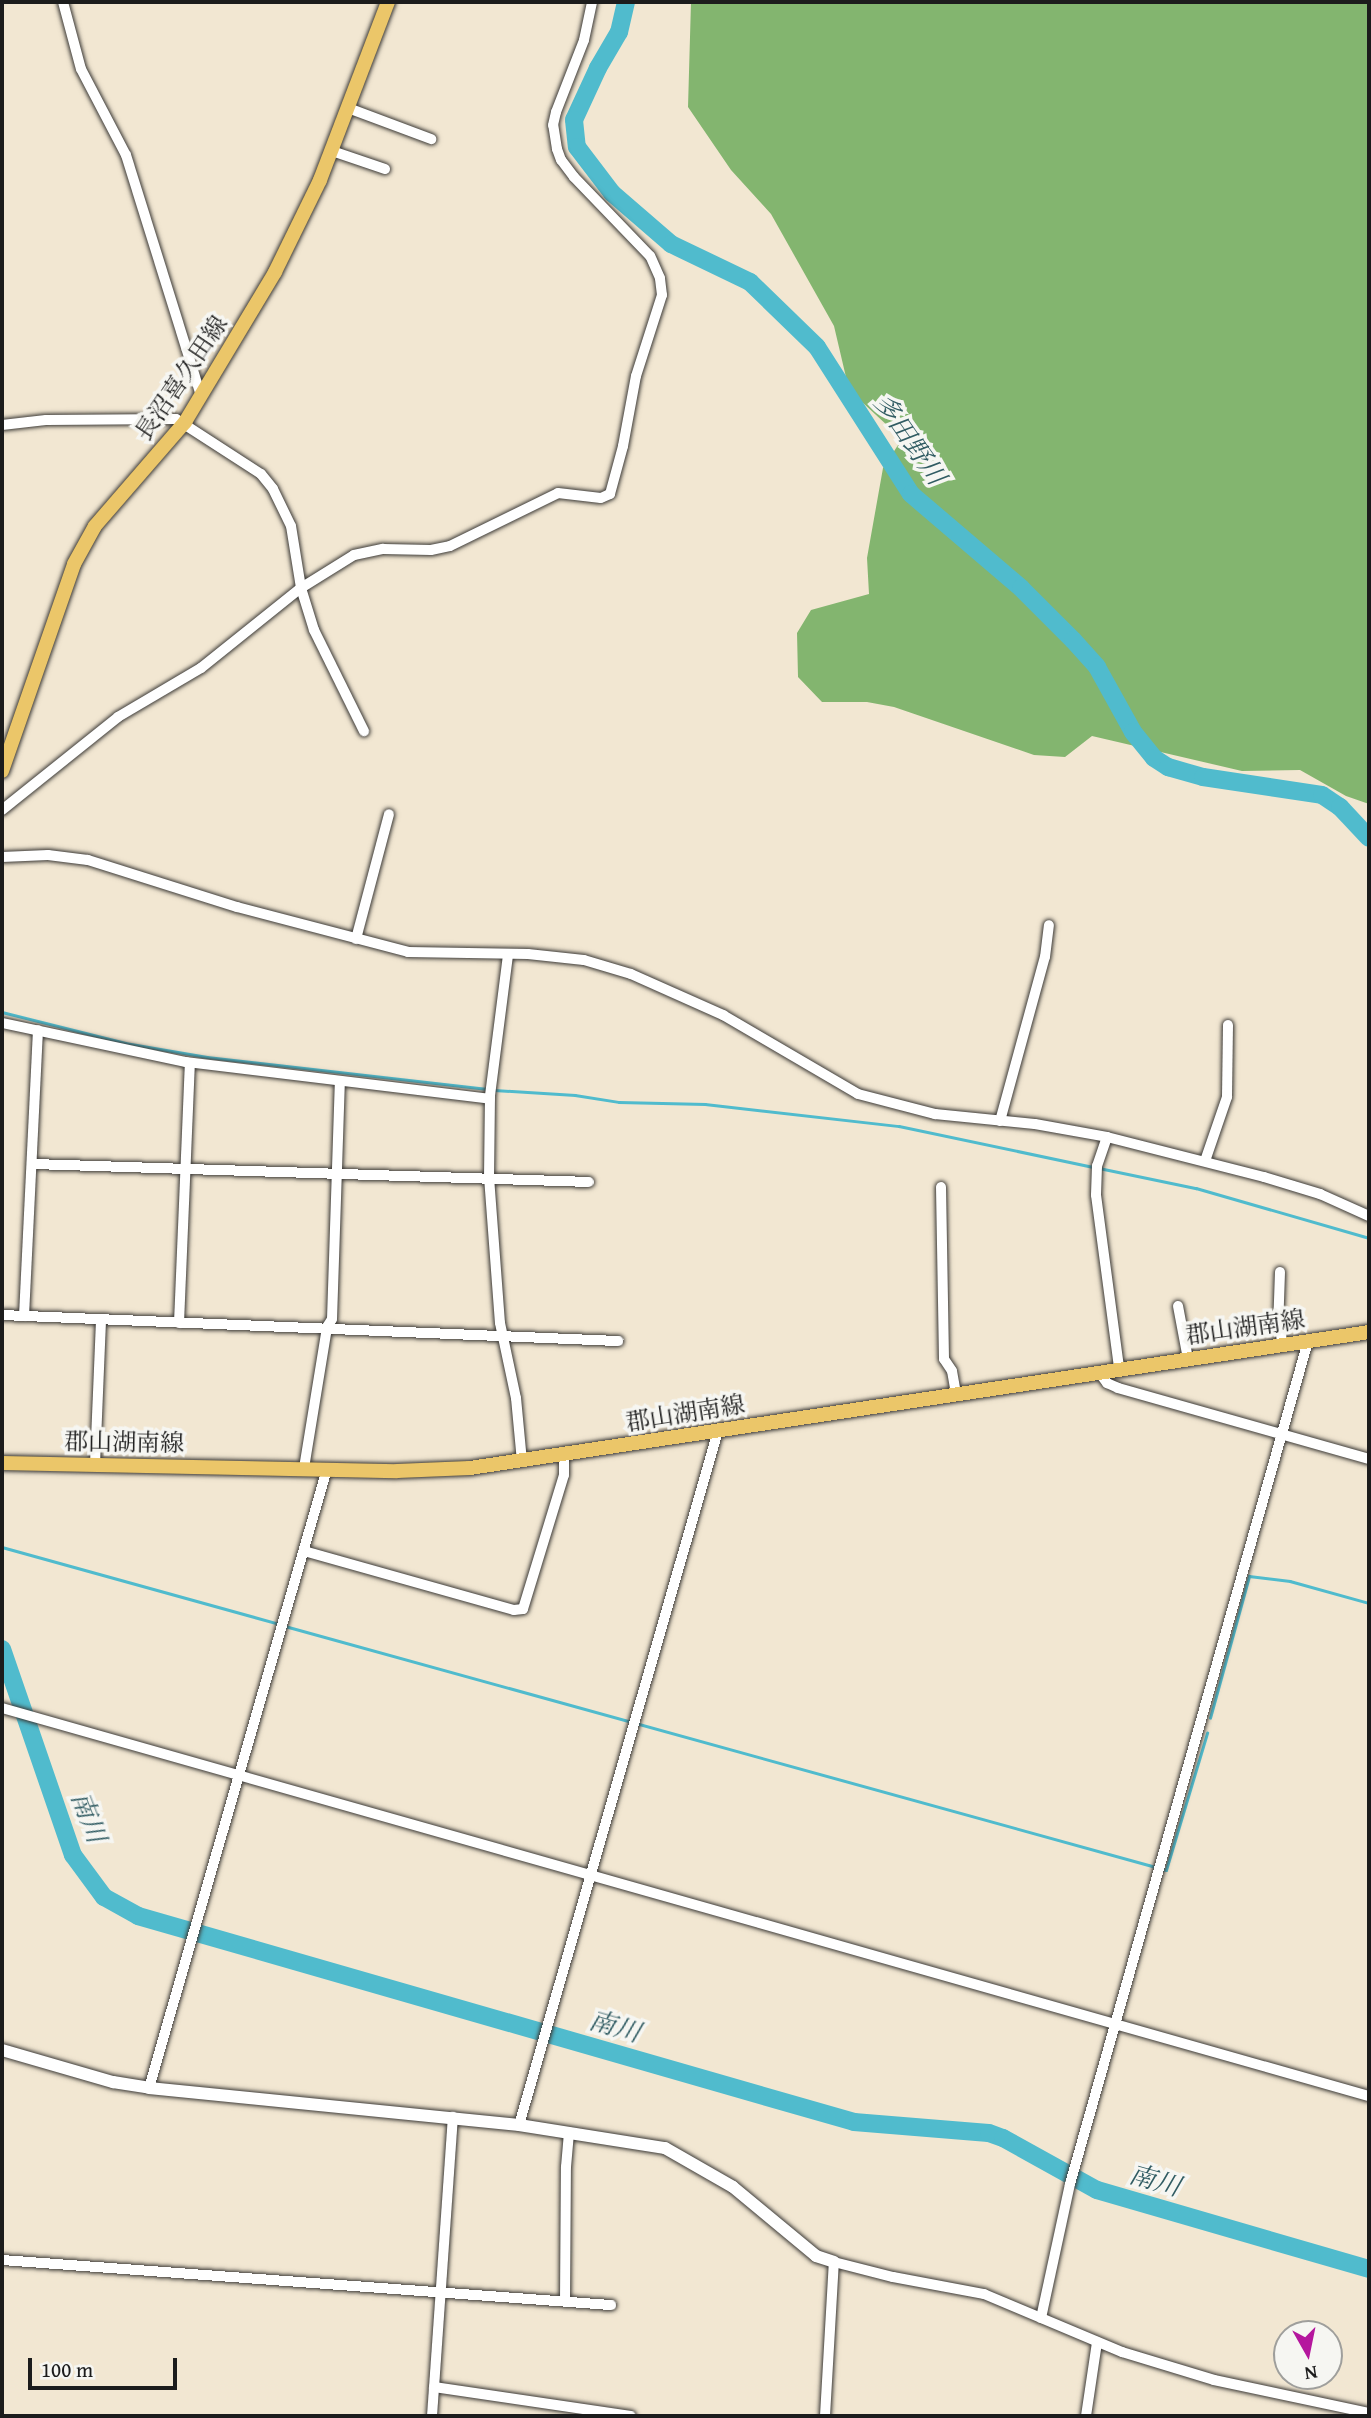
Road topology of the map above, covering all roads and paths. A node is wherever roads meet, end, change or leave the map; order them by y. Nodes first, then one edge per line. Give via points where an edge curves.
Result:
1 (62, 2) edge
2 (388, 2) edge
3 (592, 2) edge
4 (348, 108) junction
5 (431, 139) dead end
6 (332, 151) junction
7 (386, 169) dead end
8 (201, 396) junction
9 (185, 422) junction
10 (2, 425) edge
11 (301, 588) junction
12 (364, 731) dead end
13 (2, 771) edge
14 (2, 810) edge
15 (389, 814) dead end
16 (2, 857) edge
17 (1049, 925) dead end
18 (356, 939) junction
19 (508, 955) junction
20 (2, 1023) edge
21 (1227, 1025) dead end
22 (38, 1030) junction
23 (190, 1063) junction
24 (340, 1081) junction
25 (490, 1099) junction
26 (999, 1121) junction
27 (1107, 1137) junction
28 (1205, 1161) junction
29 (33, 1164) junction
30 (187, 1168) junction
31 (336, 1172) junction
32 (489, 1177) junction
33 (589, 1182) dead end
34 (941, 1187) dead end
35 (1369, 1216) edge
36 (1280, 1272) dead end
37 (1178, 1306) dead end
38 (2, 1315) edge
39 (24, 1316) junction
40 (101, 1321) junction
41 (179, 1323) junction
42 (327, 1327) junction
43 (1369, 1332) edge
44 (502, 1336) junction
45 (618, 1341) dead end
46 (1307, 1341) junction
47 (1282, 1345) junction
48 (1188, 1359) junction
49 (1119, 1368) junction
50 (1099, 1372) junction
51 (956, 1394) junction
52 (718, 1431) junction
53 (1282, 1435) junction
54 (564, 1456) junction
55 (1369, 1459) edge
56 (522, 1461) junction
57 (2, 1463) edge
58 (95, 1464) junction
59 (304, 1468) junction
60 (327, 1469) junction
61 (304, 1551) junction
62 (2, 1709) edge
63 (237, 1775) junction
64 (591, 1875) junction
65 (1115, 2023) junction
66 (2, 2050) edge
67 (149, 2088) junction
68 (1369, 2096) edge
69 (453, 2117) junction
70 (519, 2125) junction
71 (569, 2132) junction
72 (2, 2260) edge
73 (834, 2262) junction
74 (441, 2292) junction
75 (565, 2301) junction
76 (611, 2305) dead end
77 (1041, 2318) junction
78 (1097, 2342) junction
79 (434, 2386) junction
80 (1369, 2413) edge
81 (432, 2416) edge
82 (631, 2416) edge
83 (825, 2416) edge
84 (1086, 2416) edge

1 - 8 street via 81,69 126,155
2 - 4 main road, 長沼喜久田線
3 - 11 street via 584,40 556,112 557,149 574,177 650,256 662,295 636,376 610,494 601,498 558,493 443,547 354,555
4 - 5 street
4 - 6 main road, 長沼喜久田線
6 - 7 street
6 - 8 main road, 長沼喜久田線 via 302,222
8 - 9 main road, 長沼喜久田線
9 - 10 street via 151,418
9 - 11 street via 254,468 273,489 291,526
9 - 13 main road, 長沼喜久田線 via 95,526 74,564
11 - 12 street via 314,630
11 - 14 street via 230,647 118,717
15 - 18 street
16 - 18 street via 79,858
17 - 26 street via 1045,957
18 - 19 street via 422,953
19 - 25 street
19 - 26 street via 555,956 620,971 746,1027 858,1094 935,1114
20 - 22 street
21 - 28 street via 1227,1097
22 - 23 street
22 - 29 street
23 - 24 street
23 - 30 street
24 - 25 street
24 - 31 street
25 - 32 street
26 - 27 street
27 - 28 street
27 - 49 street via 1097,1166 1096,1195
28 - 35 street via 1320,1194
29 - 30 street
29 - 39 street
30 - 31 street
30 - 41 street
31 - 32 street
31 - 42 street via 332,1319
32 - 33 street
32 - 44 street
34 - 51 street via 944,1359 953,1371
36 - 47 street
37 - 48 street
38 - 39 street
39 - 40 street
40 - 41 street
40 - 58 street
41 - 42 street
42 - 44 street
42 - 59 street
43 - 46 main road, 郡山湖南線
44 - 45 street
44 - 56 street via 516,1398
46 - 47 main road, 郡山湖南線
46 - 53 street
47 - 48 main road, 郡山湖南線
48 - 49 main road, 郡山湖南線
49 - 50 main road, 郡山湖南線
50 - 51 main road, 郡山湖南線
50 - 53 street via 1118,1388
51 - 52 main road, 郡山湖南線
52 - 54 main road, 郡山湖南線
52 - 64 street
53 - 55 street
53 - 65 street
54 - 56 main road, 郡山湖南線
54 - 61 street via 564,1475 523,1609
56 - 60 main road, 郡山湖南線 via 428,1471
57 - 58 main road, 郡山湖南線
58 - 59 main road, 郡山湖南線
59 - 60 main road, 郡山湖南線
60 - 61 street
61 - 63 street
62 - 63 street
63 - 64 street
63 - 67 street
64 - 65 street
64 - 70 street
65 - 68 street
65 - 77 street via 1070,2184
66 - 67 street
67 - 69 street
69 - 70 street
69 - 74 street
70 - 71 street
71 - 73 street via 649,2144 679,2154 733,2186 816,2256
71 - 75 street
72 - 74 street
73 - 77 street via 965,2289
73 - 83 street
74 - 75 street
74 - 79 street
75 - 76 street
77 - 78 street
78 - 80 street via 1214,2380
78 - 84 street
79 - 81 street
79 - 82 street

